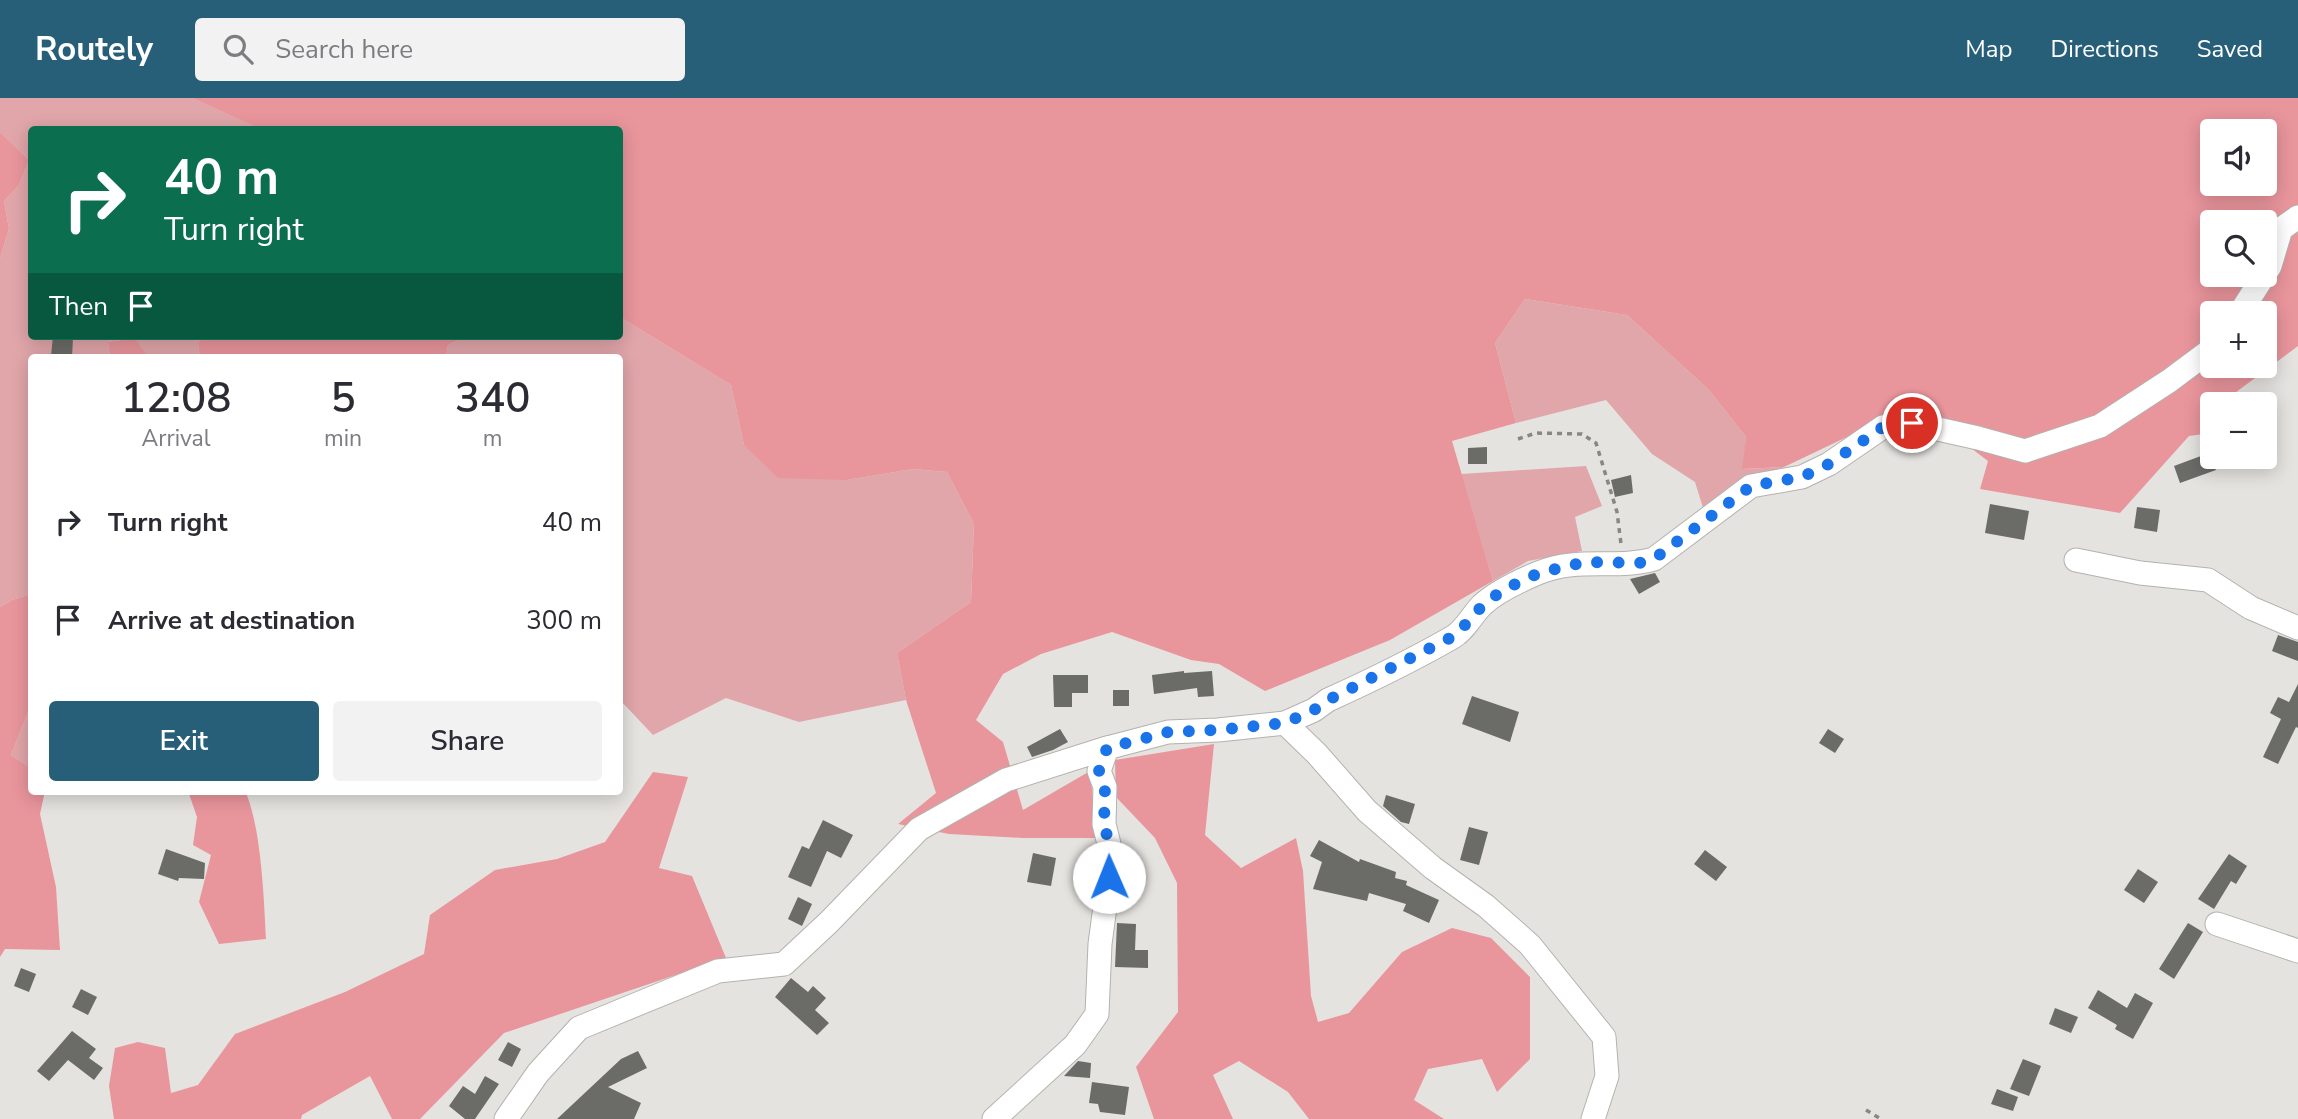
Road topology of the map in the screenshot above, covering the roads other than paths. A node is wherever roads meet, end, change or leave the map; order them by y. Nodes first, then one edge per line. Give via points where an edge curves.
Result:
1 (2298, 217) edge
2 (2248, 301) edge
3 (2200, 358) edge
4 (2076, 560) dead end
5 (2298, 628) edge
6 (1285, 723) junction
7 (1107, 748) junction
8 (2217, 924) dead end
9 (2298, 951) edge
10 (506, 1119) edge
11 (994, 1119) edge
12 (1593, 1119) edge

1 - 2 street via 2281,229 2270,267
3 - 6 street via 2100,426 2025,451 1912,423 1883,427 1802,477 1751,486 1654,559 1585,562 1539,573 1503,590 1456,635
4 - 5 street via 2208,580 2251,608
6 - 7 street via 1168,732
6 - 12 street via 1367,811 1530,944 1604,1037 1607,1076
7 - 10 street via 1006,780 919,829 784,964 718,971 579,1028 538,1073
7 - 11 street via 1099,771 1105,787 1109,877 1097,1014 1075,1045
8 - 9 street

